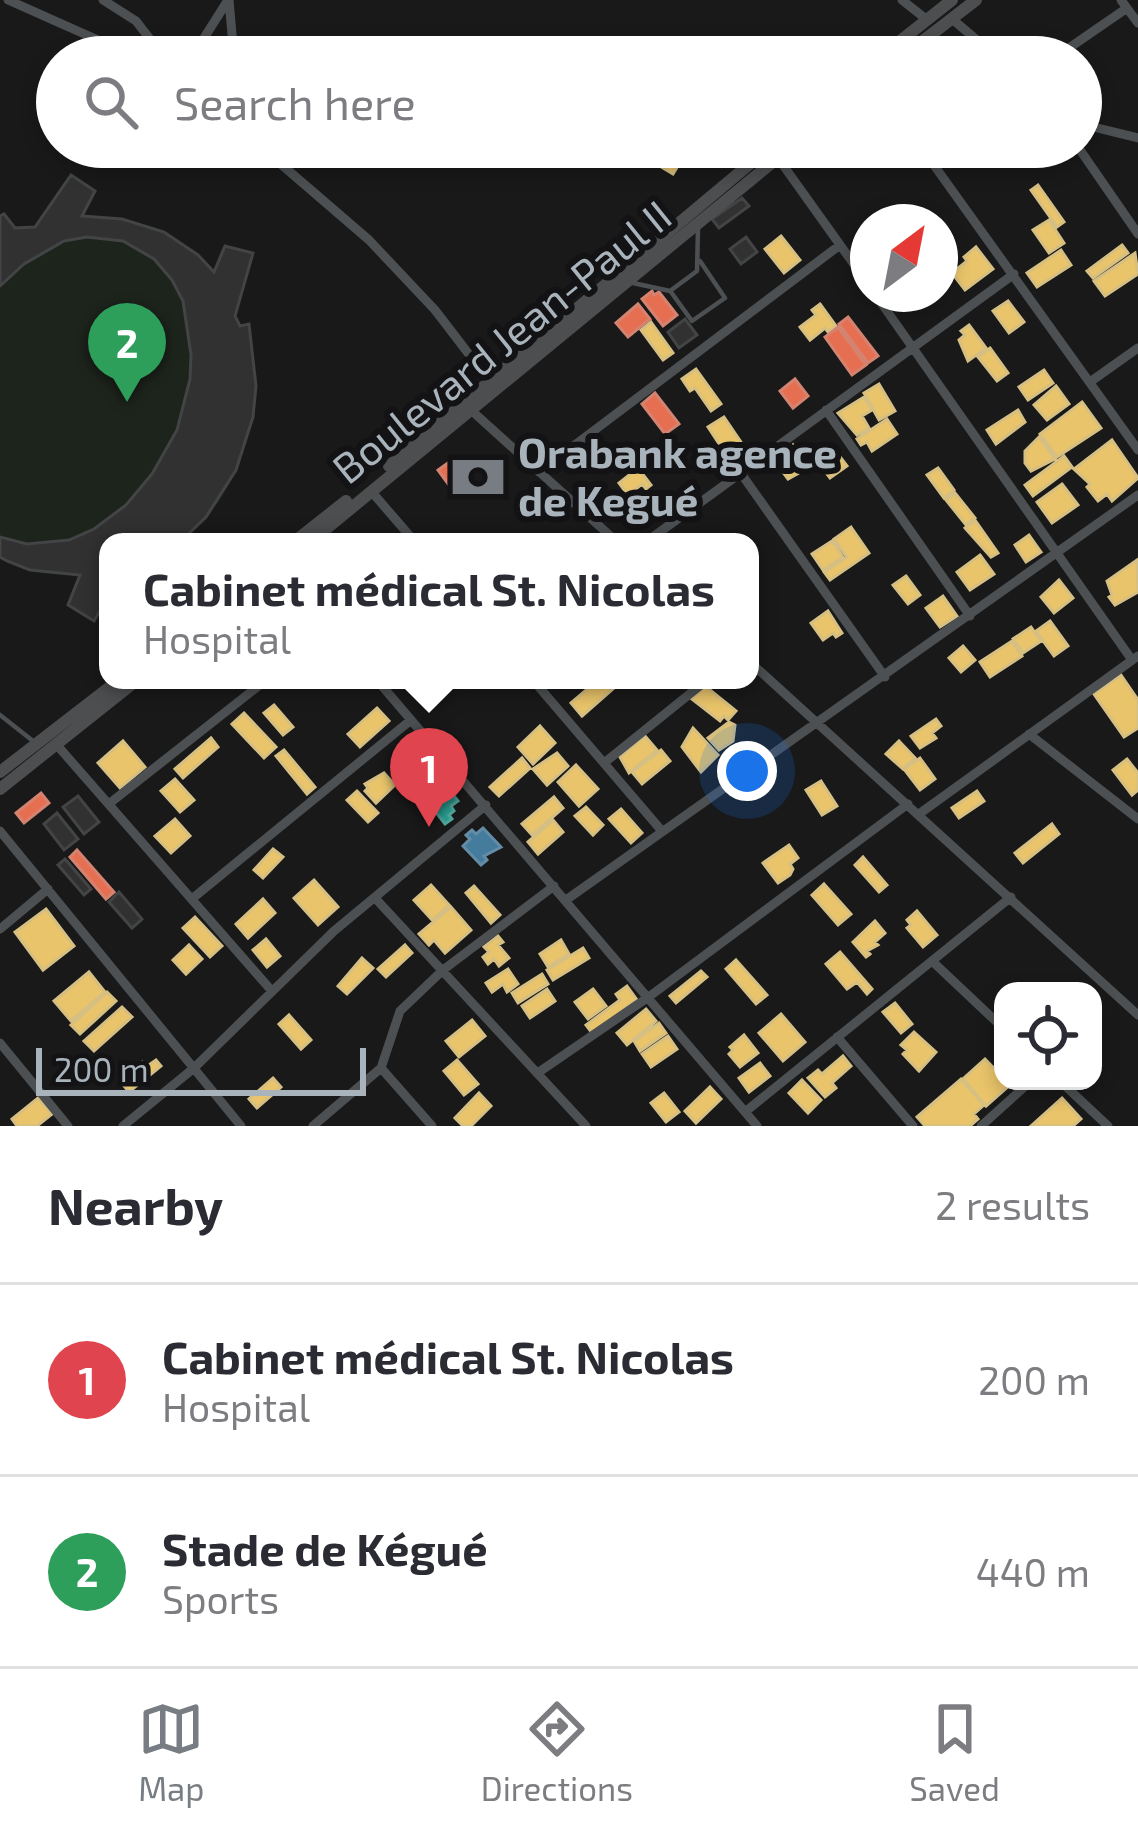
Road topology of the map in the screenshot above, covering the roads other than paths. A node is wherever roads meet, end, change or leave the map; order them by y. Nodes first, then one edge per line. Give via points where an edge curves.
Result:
1 (8, 0) edge
2 (103, 0) edge
3 (229, 0) edge
4 (902, 0) edge
5 (952, 0) edge
6 (976, 0) edge
7 (115, 4) edge
8 (1124, 4) edge
9 (952, 19) junction
10 (926, 20) junction
11 (1138, 23) edge
12 (89, 36) edge
13 (148, 36) edge
14 (206, 36) edge
15 (232, 36) edge
16 (906, 36) edge
17 (930, 36) edge
18 (972, 36) edge
19 (1083, 36) edge
20 (1102, 129) edge
21 (1138, 138) edge
22 (285, 168) edge
23 (755, 168) edge
24 (757, 168) edge
25 (785, 168) edge
26 (941, 168) edge
27 (1092, 168) edge
28 (698, 224) junction
29 (1138, 234) edge
30 (840, 245) junction
31 (850, 259) edge
32 (700, 261) junction
33 (1014, 274) junction
34 (629, 282) junction
35 (670, 291) junction
36 (888, 312) edge
37 (913, 347) junction
38 (1138, 348) edge
39 (1090, 382) junction
40 (493, 386) junction
41 (826, 410) junction
42 (472, 411) junction
43 (1138, 450) edge
44 (539, 472) junction
45 (740, 472) junction
46 (371, 490) junction
47 (1138, 495) edge
48 (305, 533) edge
49 (321, 533) edge
50 (407, 533) edge
51 (607, 533) edge
52 (658, 533) edge
53 (1057, 553) junction
54 (970, 616) junction
55 (1135, 658) edge
56 (759, 670) edge
57 (885, 676) junction
58 (107, 689) edge
59 (125, 689) edge
60 (255, 689) edge
61 (385, 689) edge
62 (541, 689) edge
63 (695, 689) edge
64 (0, 715) edge
65 (411, 720) junction
66 (819, 724) junction
67 (1030, 734) junction
68 (36, 744) junction
69 (56, 744) junction
70 (604, 763) junction
71 (0, 772) edge
72 (0, 789) edge
73 (1138, 802) edge
74 (110, 803) junction
75 (908, 804) junction
76 (486, 806) junction
77 (1127, 811) junction
78 (919, 814) junction
79 (1138, 819) edge
80 (661, 830) junction
81 (0, 831) edge
82 (554, 886) junction
83 (48, 890) junction
84 (1011, 897) junction
85 (193, 898) junction
86 (375, 898) junction
87 (566, 900) junction
88 (0, 929) edge
89 (932, 961) junction
90 (443, 970) junction
91 (271, 990) junction
92 (650, 996) junction
93 (1138, 1016) edge
94 (994, 1020) edge
95 (837, 1037) junction
96 (0, 1043) edge
97 (194, 1068) junction
98 (381, 1068) junction
99 (539, 1072) junction
100 (1021, 1090) edge
101 (1070, 1090) edge
102 (745, 1112) junction
103 (68, 1126) edge
104 (123, 1126) edge
105 (241, 1126) edge
106 (313, 1126) edge
107 (431, 1126) edge
108 (586, 1126) edge
109 (758, 1126) edge
110 (913, 1126) edge
111 (982, 1126) edge
112 (1108, 1126) edge

1 - 12 street
2 - 7 street
3 - 14 street
3 - 15 street
4 - 10 street
5 - 10 main road
6 - 9 main road
7 - 13 street
8 - 11 street
8 - 19 street
9 - 17 main road
9 - 18 street
10 - 16 main road
20 - 21 street
22 - 40 street via 369,240
23 - 40 main road, Boulevard Jean-Paul II
24 - 28 main road, Boulevard Jean-Paul II
25 - 30 street
26 - 33 street
27 - 29 street
28 - 32 lane
28 - 34 main road, Boulevard Jean-Paul II
30 - 31 street
30 - 44 street
32 - 35 lane
32 - 35 lane via 725,298 692,321
33 - 37 street
33 - 39 street
34 - 35 lane
34 - 40 main road, Boulevard Jean-Paul II
36 - 37 street
37 - 41 street
37 - 53 street
38 - 39 street
39 - 43 street
40 - 42 main road, Boulevard Jean-Paul II
40 - 48 main road, Boulevard Jean-Paul II
41 - 45 street
41 - 54 street
42 - 44 street
42 - 46 main road, Boulevard Jean-Paul II
44 - 51 street
45 - 52 street
45 - 57 street
46 - 49 main road, Boulevard Jean-Paul II
46 - 50 street
47 - 53 street
53 - 54 street
53 - 55 street
54 - 57 street
55 - 67 street
56 - 66 street
57 - 66 street
58 - 68 main road
59 - 69 main road
60 - 74 street
61 - 65 street
62 - 70 street
63 - 70 street
64 - 68 lane
65 - 76 street
65 - 85 street
66 - 75 street
66 - 80 street
67 - 77 street
67 - 78 street
68 - 71 main road
69 - 72 main road
69 - 74 street
70 - 80 street
73 - 77 street
74 - 85 street
75 - 78 street
75 - 92 street
76 - 82 street
76 - 86 street
77 - 79 street
78 - 84 street
80 - 87 street
81 - 83 street
82 - 87 street
82 - 90 street
83 - 88 street
83 - 97 street
84 - 89 street
84 - 93 street
85 - 91 street
86 - 90 street
86 - 91 street
87 - 92 street
89 - 94 street
89 - 95 street
90 - 98 street via 400,1011
90 - 99 street
91 - 97 street
92 - 99 street
92 - 102 street
95 - 102 street
95 - 110 street
96 - 103 street
97 - 104 street
97 - 105 street
98 - 106 street
98 - 107 street
99 - 108 street
100 - 111 street
101 - 112 street
102 - 109 street

